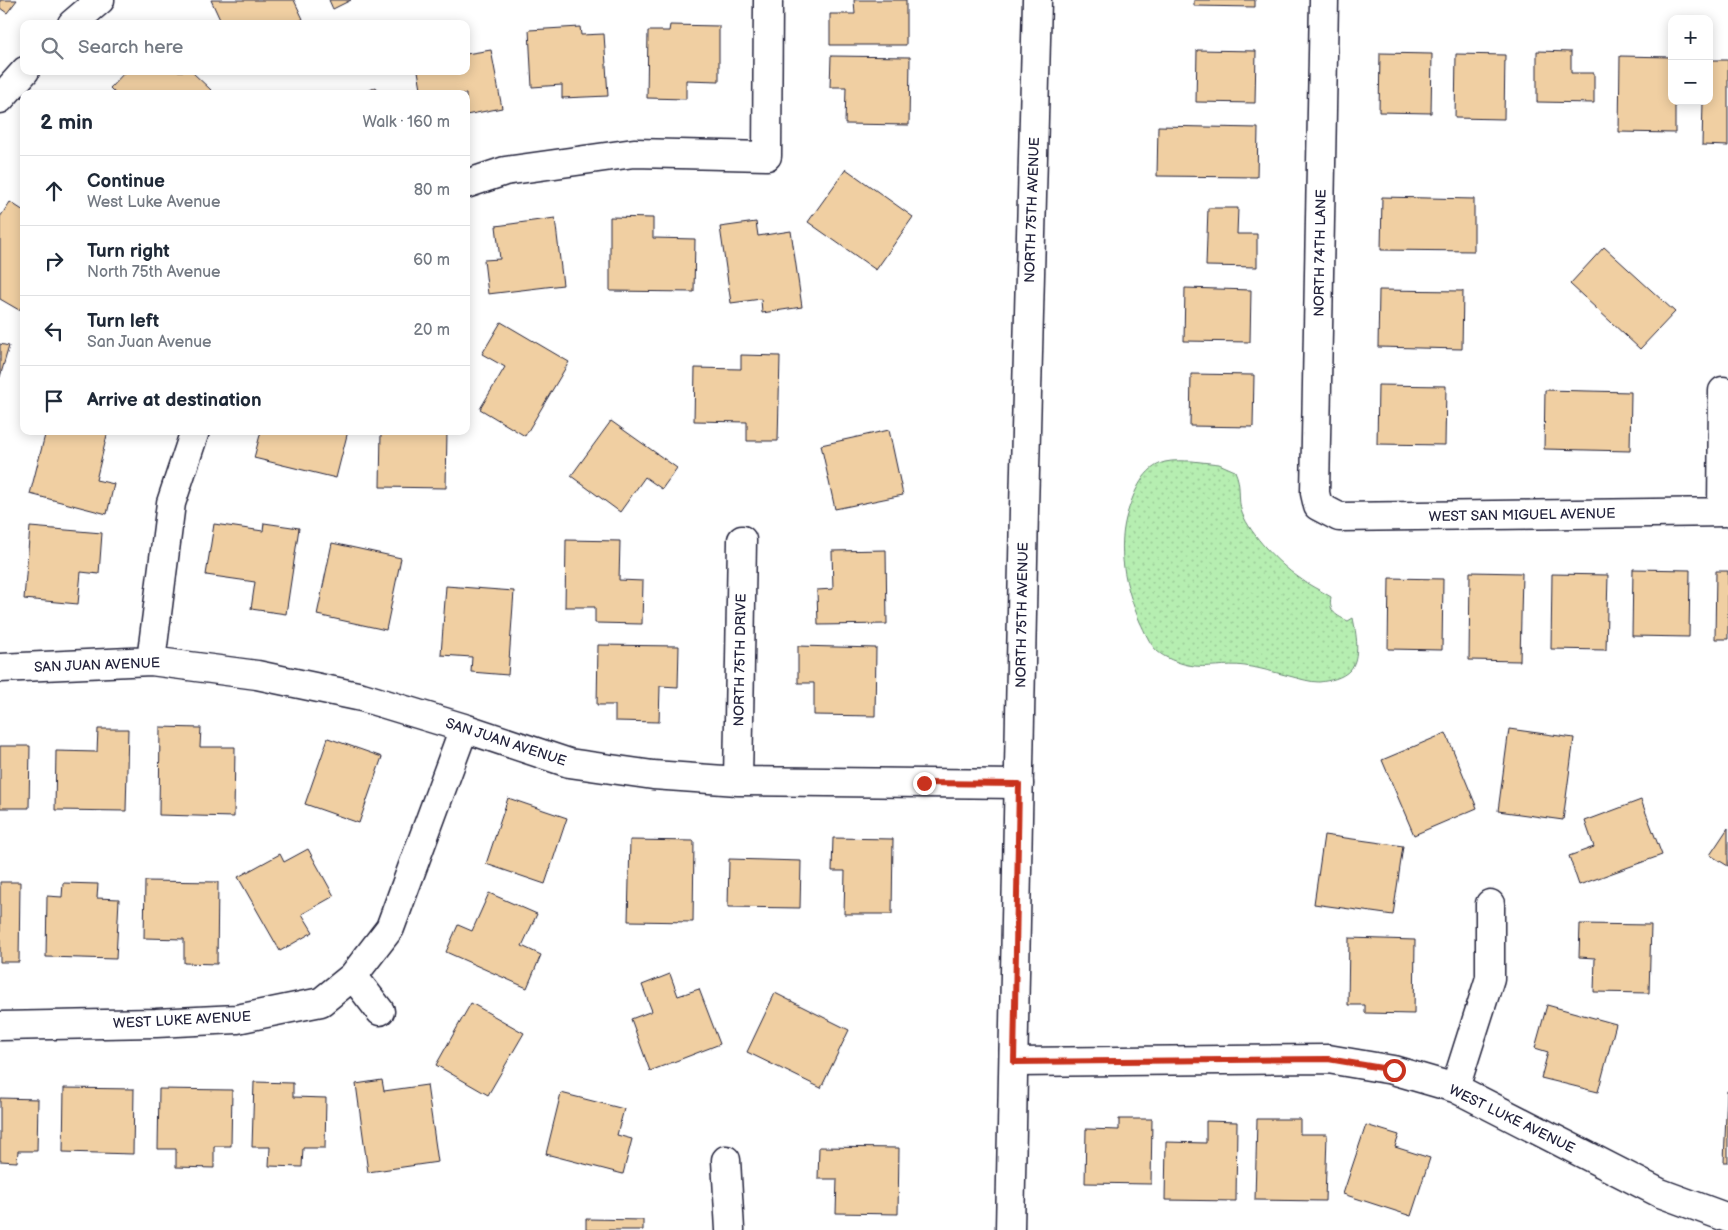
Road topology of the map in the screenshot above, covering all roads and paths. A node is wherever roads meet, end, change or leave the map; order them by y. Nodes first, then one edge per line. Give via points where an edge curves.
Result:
1 (100, 0) edge
2 (768, 0) edge
3 (1037, 0) edge
4 (1324, 0) edge
5 (77, 20) edge
6 (21, 75) edge
7 (0, 99) edge
8 (470, 183) edge
9 (1723, 391) dead end
10 (194, 435) edge
11 (1318, 506) joint
12 (1725, 512) edge
13 (742, 540) dead end
14 (151, 661) junction
15 (0, 668) edge
16 (464, 728) junction
17 (738, 781) junction
18 (1019, 784) junction
19 (1490, 904) dead end
20 (353, 976) junction
21 (380, 1011) dead end
22 (0, 1026) edge
23 (1014, 1062) junction
24 (1455, 1088) junction
25 (726, 1160) dead end
26 (1728, 1218) edge
27 (730, 1230) edge
28 (1010, 1230) edge

1 - 5 street
2 - 8 street via 767,156 634,153 505,171
3 - 18 street, NORTH 75TH AVENUE
4 - 11 street, NORTH 74TH LANE via 1315,493
6 - 7 street
9 - 12 street
10 - 14 street via 171,503
11 - 12 street, WEST SAN MIGUEL AVENUE via 1340,517
13 - 17 street, NORTH 75TH DRIVE
14 - 15 street, SAN JUAN AVENUE
14 - 16 street, SAN JUAN AVENUE via 257,675 362,696
16 - 17 street, SAN JUAN AVENUE via 569,763 653,775
16 - 20 street, WEST LUKE AVENUE via 390,928
17 - 18 street, SAN JUAN AVENUE
18 - 23 street, NORTH 75TH AVENUE
19 - 24 street via 1490,978
20 - 21 street
20 - 22 street, WEST LUKE AVENUE via 321,1002 237,1019
23 - 24 street, WEST LUKE AVENUE via 1328,1059 1394,1070
23 - 28 street, NORTH 75TH AVENUE
24 - 26 street, WEST LUKE AVENUE via 1660,1193
25 - 27 street

